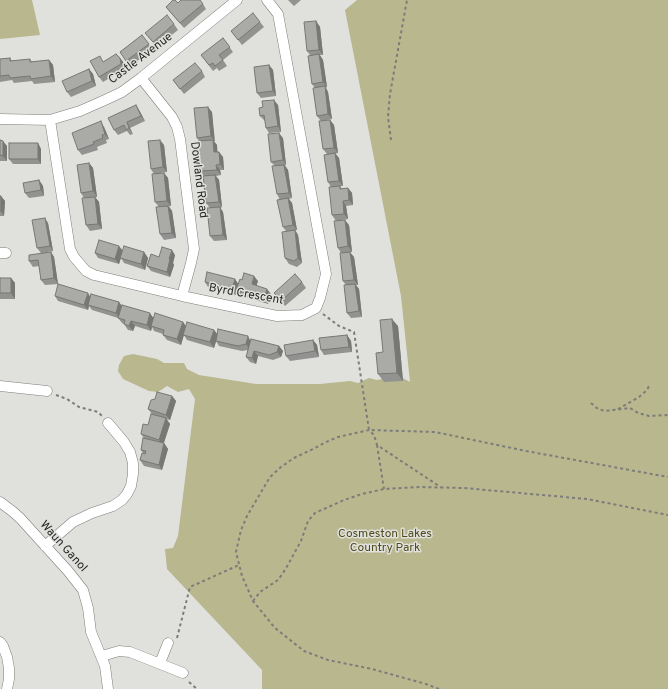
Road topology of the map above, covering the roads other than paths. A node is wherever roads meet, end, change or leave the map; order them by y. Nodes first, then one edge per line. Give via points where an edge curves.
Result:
1 (267, 0) edge
2 (231, 2) edge
3 (141, 78) junction
4 (0, 119) edge
5 (50, 120) junction
6 (182, 296) junction
7 (0, 386) edge
8 (47, 391) road end
9 (108, 423) road end
10 (0, 502) edge
11 (45, 546) junction
12 (0, 642) edge
13 (168, 643) road end
14 (102, 656) junction
15 (160, 663) junction
16 (183, 673) dead end
17 (7, 689) edge
18 (108, 689) edge

1 - 6 street, Byrd Crescent via 278,14 326,274 320,298 316,308 302,315 277,316
2 - 3 street, Castle Avenue
3 - 5 street, Castle Avenue via 122,92 105,100
3 - 6 street, Dowland Road via 172,118 180,139 194,249
4 - 5 street, Castle Avenue
5 - 6 street, Byrd Crescent via 68,239 74,257 86,271 94,275
7 - 8 street
9 - 11 street via 124,442 133,463 134,474 127,494 113,506 73,522
10 - 11 street, Waun Ganol
11 - 14 street, Waun Ganol via 83,590 91,632
12 - 17 street via 9,668 10,679
13 - 15 street
14 - 15 street via 125,651
14 - 18 street, Waun Ganol
15 - 16 street

